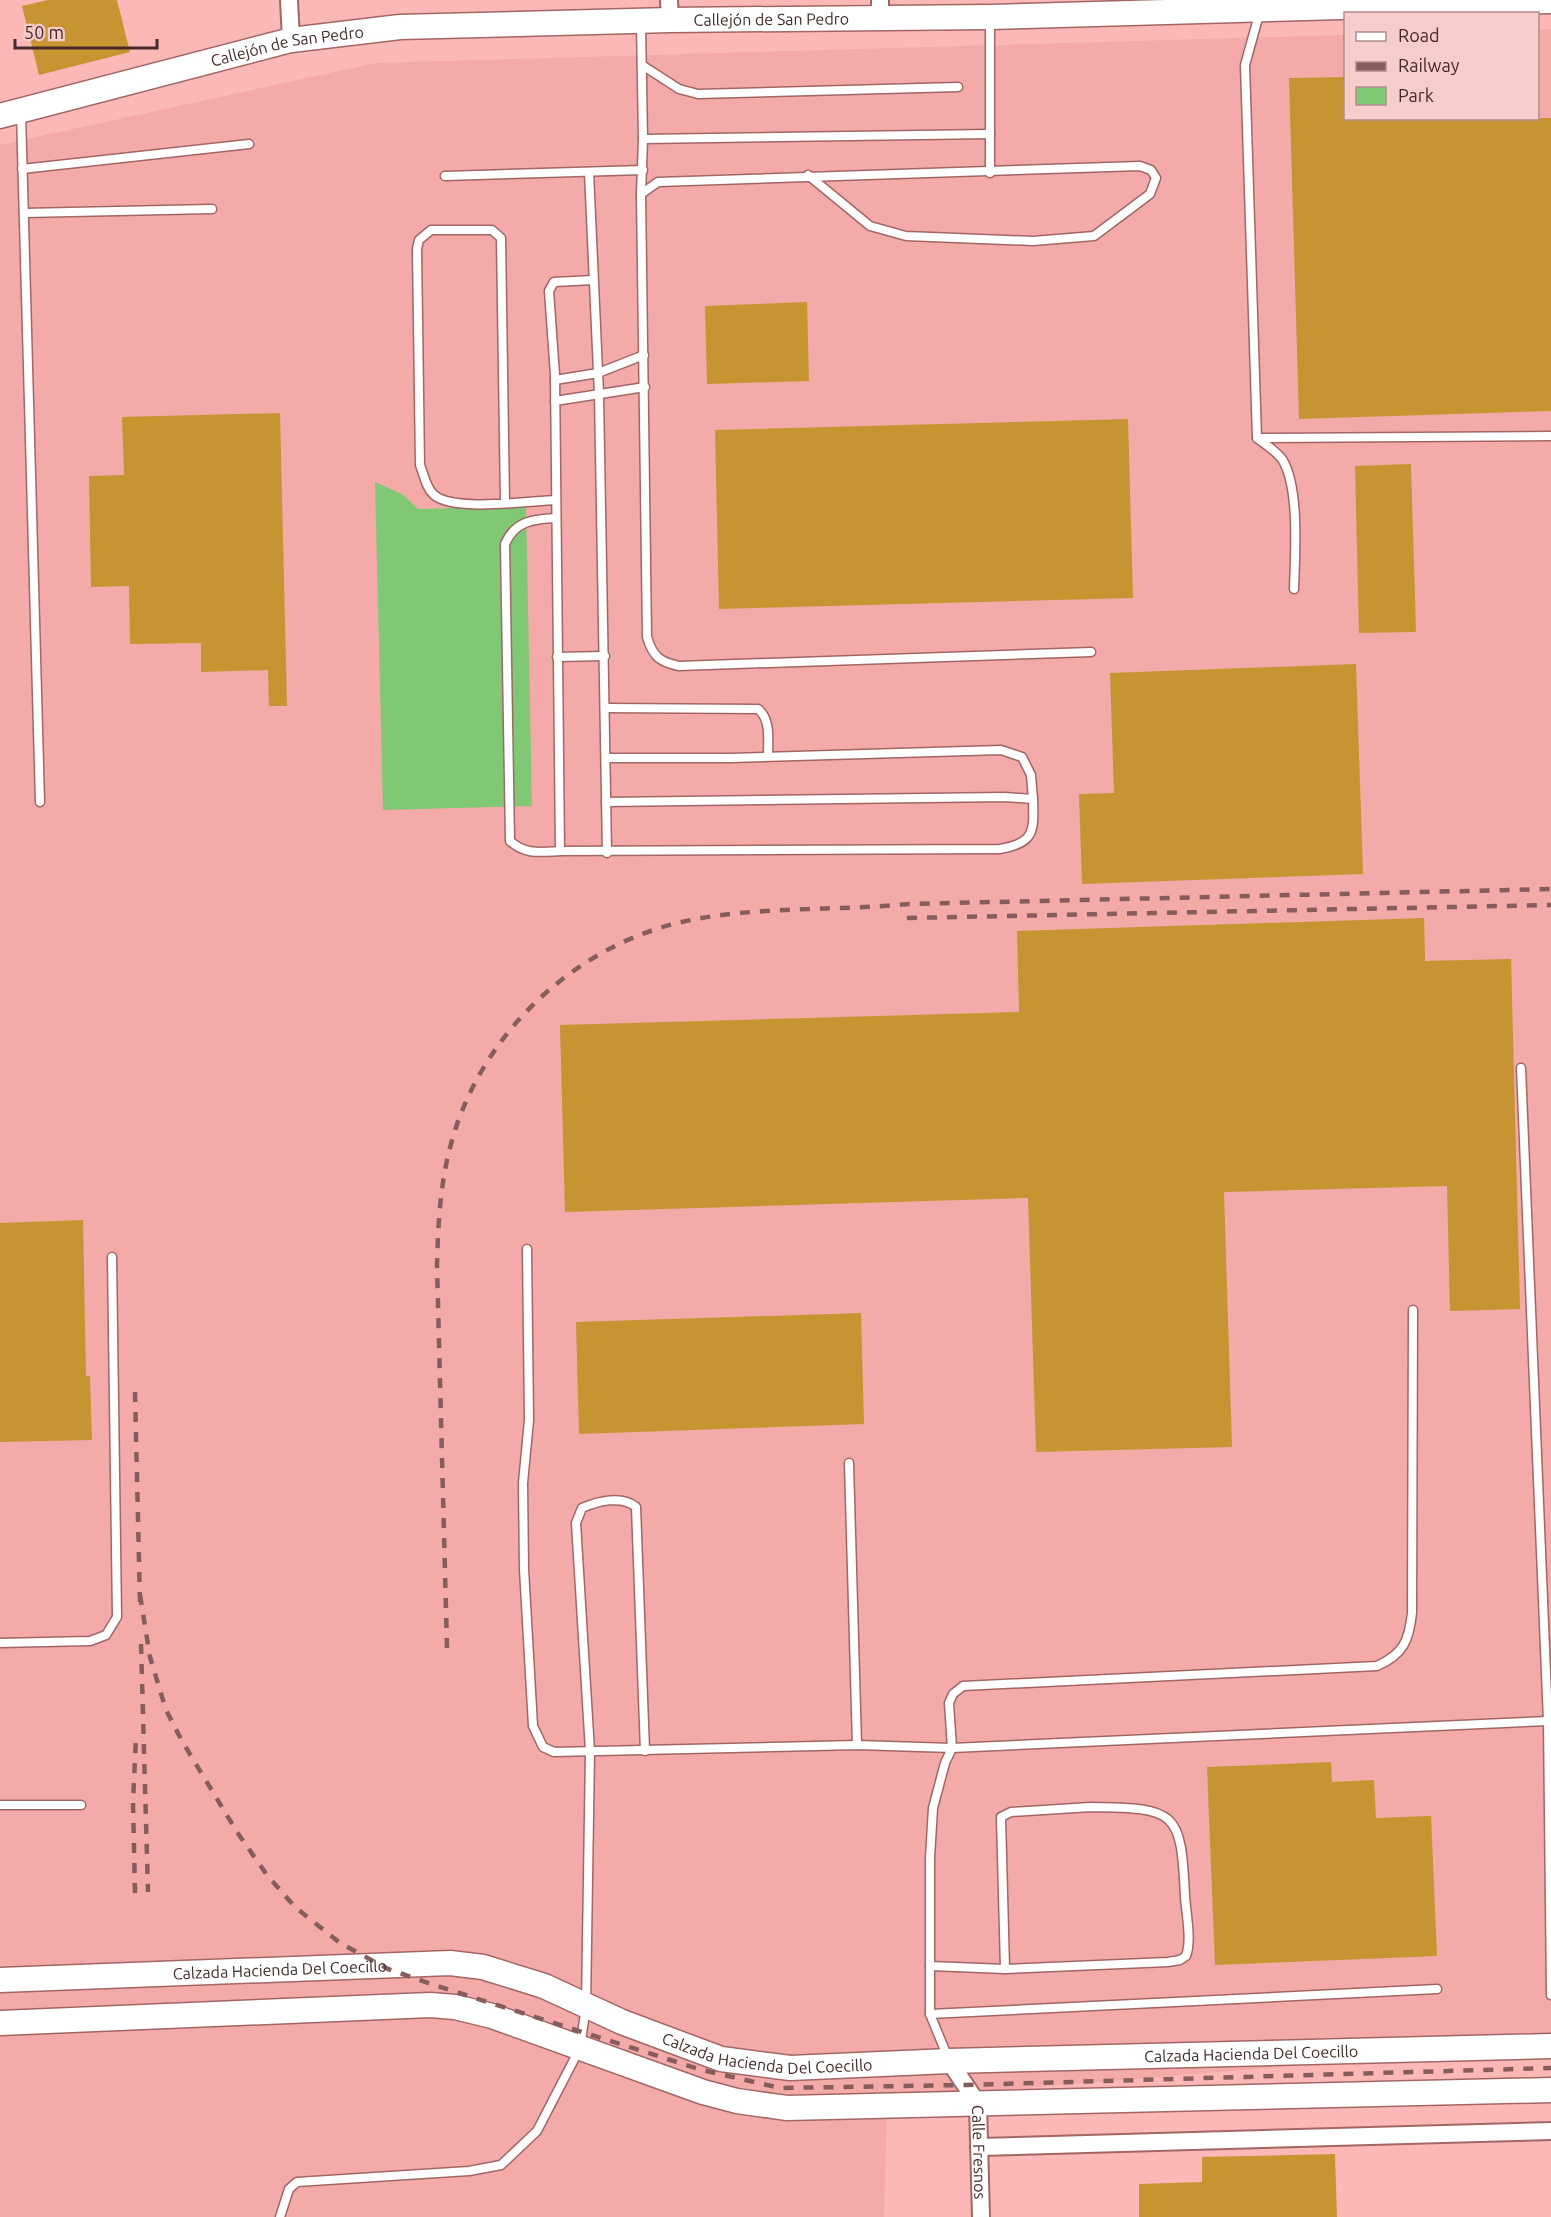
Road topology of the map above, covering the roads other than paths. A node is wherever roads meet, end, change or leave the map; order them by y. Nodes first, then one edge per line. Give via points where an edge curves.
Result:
1 (289, 0) edge
2 (1551, 1) edge
3 (1480, 2) edge
4 (880, 9) edge
5 (670, 10) edge
6 (1260, 10) junction
7 (990, 16) junction
8 (641, 21) junction
9 (291, 40) junction
10 (642, 65) junction
11 (958, 87) dead end
12 (10, 114) edge
13 (990, 134) junction
14 (643, 139) junction
15 (249, 144) dead end
16 (22, 169) junction
17 (643, 170) junction
18 (589, 172) junction
19 (990, 173) junction
20 (808, 175) junction
21 (445, 176) dead end
22 (641, 194) junction
23 (212, 209) dead end
24 (24, 213) junction
25 (593, 280) junction
26 (644, 355) junction
27 (598, 373) junction
28 (555, 380) junction
29 (645, 387) junction
30 (599, 394) junction
31 (555, 401) junction
32 (1551, 436) edge
33 (1257, 438) junction
34 (555, 500) junction
35 (505, 502) junction
36 (556, 518) junction
37 (1294, 588) dead end
38 (1091, 652) dead end
39 (605, 656) junction
40 (557, 657) junction
41 (606, 708) junction
42 (768, 755) junction
43 (607, 758) junction
44 (1032, 798) junction
45 (40, 802) dead end
46 (606, 802) junction
47 (560, 851) junction
48 (608, 853) junction
49 (1521, 1068) dead end
50 (527, 1249) dead end
51 (112, 1257) dead end
52 (1413, 1310) dead end
53 (849, 1464) dead end
54 (0, 1643) edge
55 (1549, 1701) edge
56 (1548, 1721) junction
57 (857, 1745) junction
58 (952, 1748) junction
59 (590, 1751) junction
60 (645, 1751) junction
61 (0, 1805) edge
62 (81, 1805) dead end
63 (930, 1966) junction
64 (1005, 1969) junction
65 (0, 1980) edge
66 (1437, 1989) dead end
67 (1551, 1995) edge
68 (586, 2006) junction
69 (930, 2014) junction
70 (0, 2023) edge
71 (1551, 2046) edge
72 (580, 2048) junction
73 (949, 2061) junction
74 (1551, 2090) edge
75 (978, 2104) junction
76 (1551, 2132) edge
77 (980, 2147) junction
78 (280, 2217) edge
79 (981, 2217) edge

1 - 9 street
2 - 3 main road, Callejón de San Pedro
3 - 6 main road, Callejón de San Pedro
4 - 5 main road, Callejón de San Pedro
4 - 7 main road, Callejón de San Pedro
5 - 8 main road, Callejón de San Pedro
6 - 7 main road, Callejón de San Pedro
6 - 33 lane via 1245,65
7 - 13 lane
8 - 9 main road, Callejón de San Pedro via 400,27
8 - 10 lane
9 - 12 main road, Callejón de San Pedro
10 - 11 lane via 678,90 698,94
10 - 14 lane
12 - 16 lane
13 - 14 lane
13 - 19 lane
14 - 17 lane
15 - 16 lane
16 - 24 lane
17 - 18 lane
17 - 22 lane
18 - 21 lane
18 - 25 lane
19 - 20 lane
19 - 20 lane via 1140,166 1151,170 1156,178 1150,194 1094,236 1033,241 906,236 870,226
20 - 22 lane via 658,182
22 - 26 lane
23 - 24 lane
24 - 45 lane
25 - 27 lane
25 - 28 lane via 554,282 549,286
26 - 27 lane
26 - 29 lane
27 - 28 lane
27 - 30 lane
28 - 31 lane
29 - 30 lane
29 - 38 lane via 647,637 651,651 661,662 679,666
30 - 31 lane
30 - 39 lane
31 - 34 lane
32 - 33 lane
33 - 37 lane via 1282,460 1289,480 1295,519
34 - 35 lane
34 - 36 lane
35 - 35 lane via 501,238 492,230 431,230 419,240 417,249 420,465 428,488 436,496 462,503
36 - 40 lane
36 - 47 lane via 535,519 515,526 505,544 510,841 518,849 533,853
39 - 40 lane
39 - 41 lane
40 - 47 lane
41 - 42 lane via 758,709 763,712 767,727
41 - 43 lane
42 - 43 lane
42 - 44 lane via 1009,751 1022,757 1028,766
43 - 46 lane
44 - 46 lane
44 - 48 lane via 1030,835 1019,845 1000,849
46 - 48 lane
47 - 48 lane
49 - 55 lane
50 - 59 lane via 529,1420 523,1483 524,1569 533,1726 543,1746 554,1752
51 - 54 lane via 117,1617 106,1635 90,1641
52 - 58 lane via 1412,1613 1410,1636 1399,1651 1377,1666 963,1686 949,1703
53 - 57 lane
55 - 56 lane
56 - 58 lane
56 - 67 lane
57 - 58 lane
57 - 60 lane
58 - 63 lane via 933,1808
59 - 60 lane
59 - 60 lane via 576,1523 582,1508 617,1500 631,1503 637,1514
59 - 68 lane
61 - 62 lane
63 - 64 lane
63 - 69 lane
64 - 64 lane via 1168,1962 1186,1956 1183,1848 1177,1827 1155,1812 1130,1808 1044,1809 1003,1814 1000,1823
65 - 68 main road, Calzada Hacienda Del Coecillo via 450,1963 483,1967 544,1986
66 - 69 lane
68 - 72 lane
68 - 73 main road, Calzada Hacienda Del Coecillo via 720,2059 750,2065 790,2068
69 - 73 lane
70 - 72 main road via 430,2005 492,2016
71 - 73 main road, Calzada Hacienda Del Coecillo
72 - 75 main road via 703,2092 759,2105 787,2108
72 - 78 lane via 537,2131 501,2165 469,2171 297,2182 289,2190
73 - 75 street, Calle Fresnos
74 - 75 main road
75 - 77 street, Calle Fresnos
76 - 77 street
77 - 79 street, Calle Fresnos

